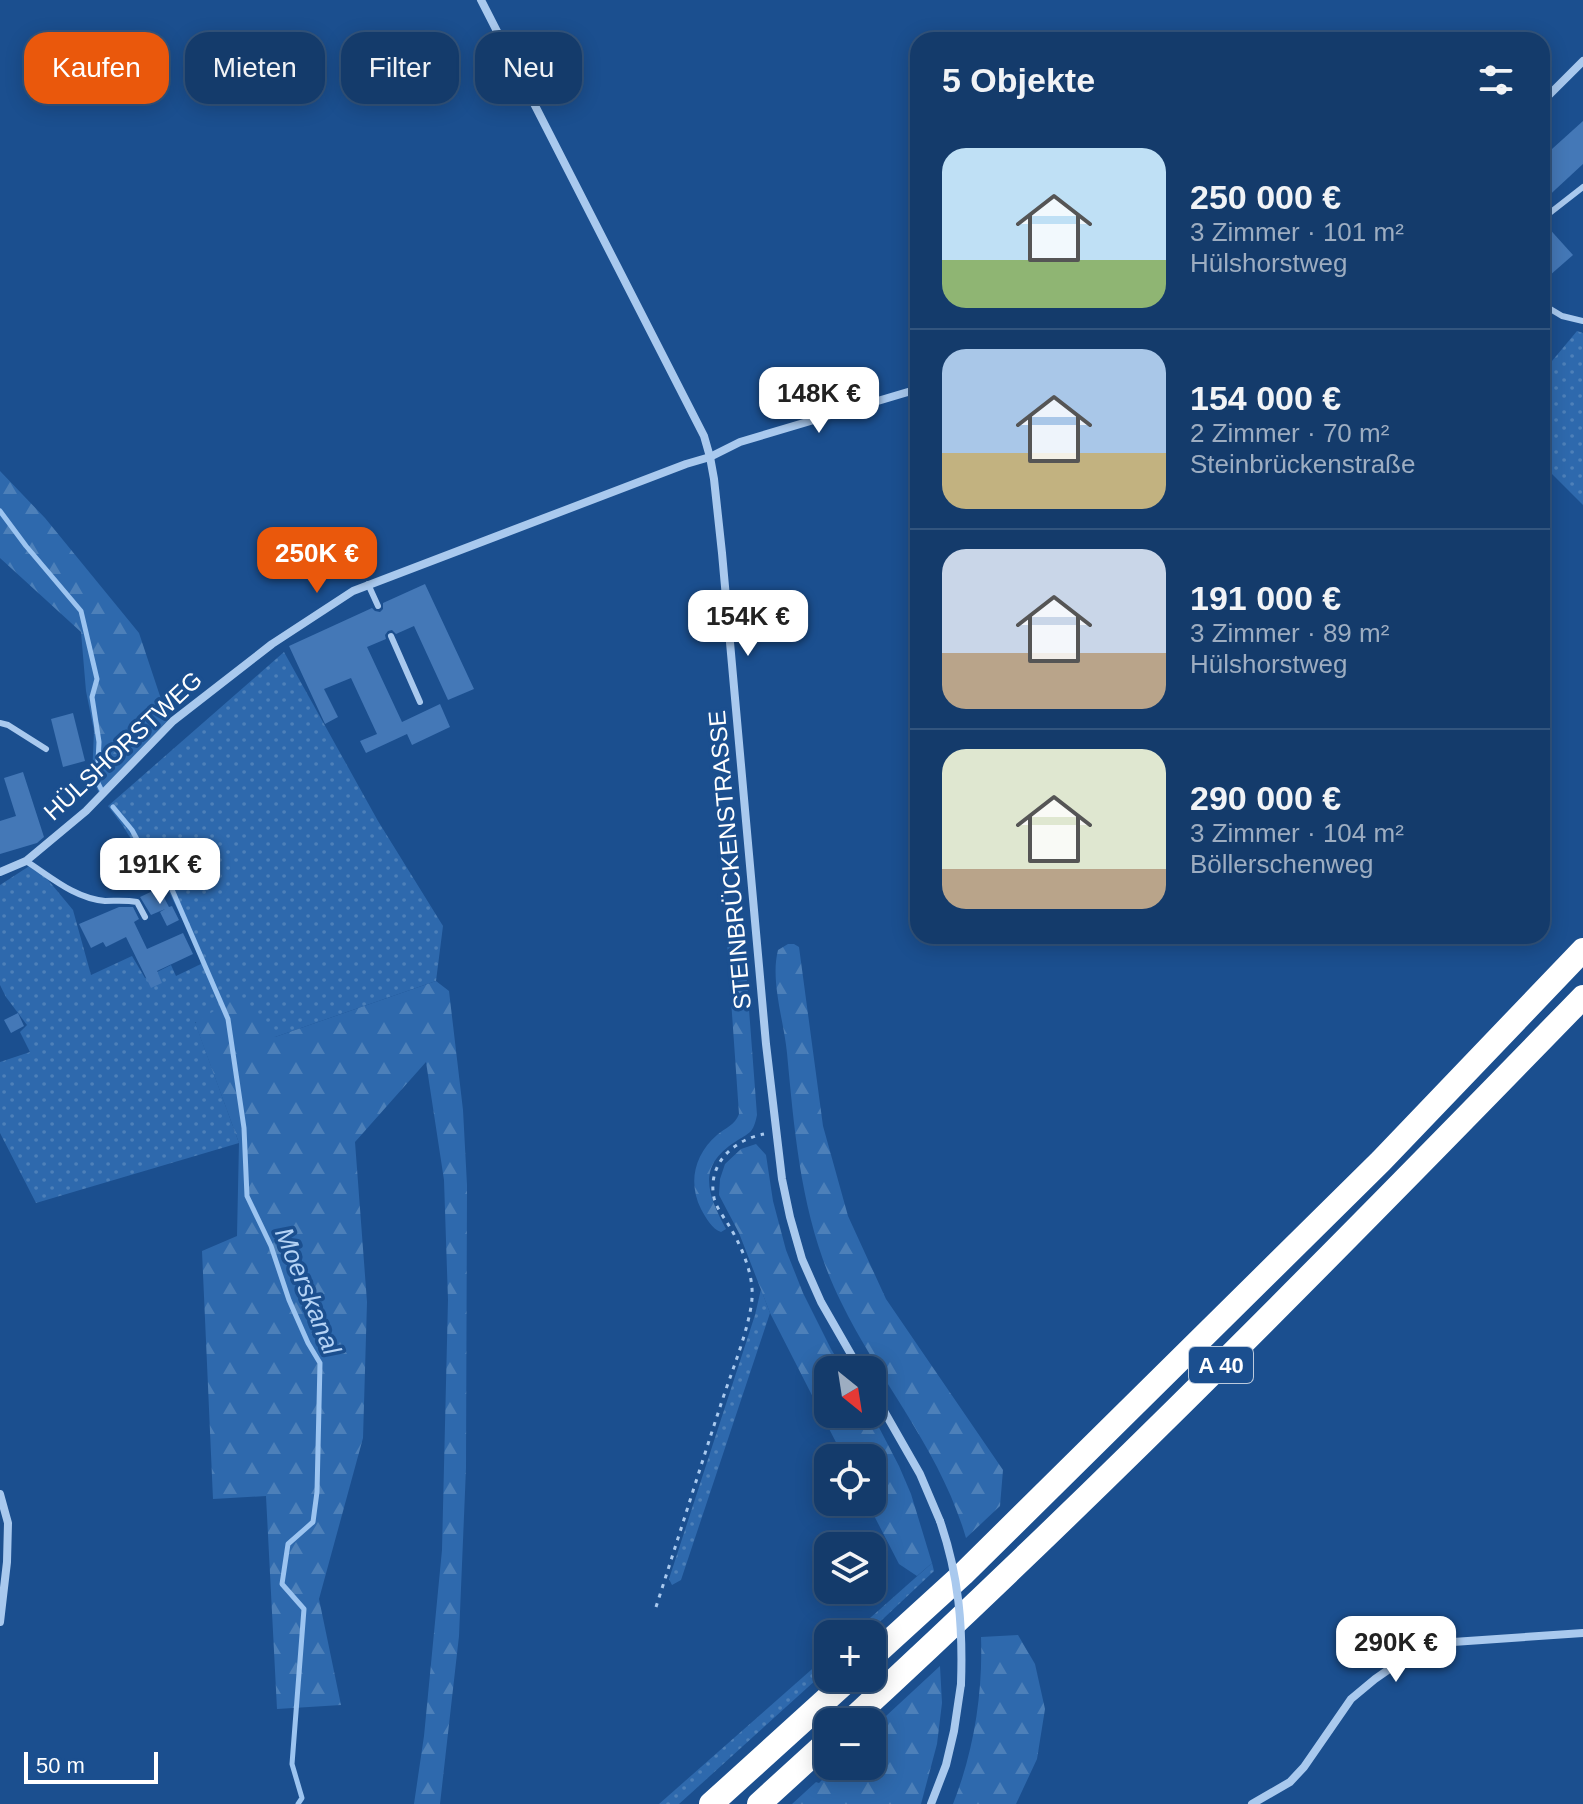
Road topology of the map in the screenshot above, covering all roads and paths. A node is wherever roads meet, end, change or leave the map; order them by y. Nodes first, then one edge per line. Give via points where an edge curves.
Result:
1 (481, 0) edge
2 (1583, 61) edge
3 (1550, 94) edge
4 (1583, 187) edge
5 (1550, 213) edge
6 (1550, 309) edge
7 (1583, 321) edge
8 (910, 391) edge
9 (710, 457) junction
10 (368, 584) junction
11 (378, 606) dead end
12 (391, 636) dead end
13 (420, 702) dead end
14 (0, 723) edge
15 (46, 749) dead end
16 (26, 861) junction
17 (0, 872) edge
18 (145, 917) dead end
19 (1583, 950) edge
20 (1583, 997) edge
21 (775, 1132) junction
22 (852, 1356) edge
23 (886, 1414) edge
24 (0, 1494) edge
25 (656, 1607) dead end
26 (0, 1622) edge
27 (1583, 1633) edge
28 (886, 1644) edge
29 (835, 1692) edge
30 (864, 1708) edge
31 (814, 1754) edge
32 (711, 1804) edge
33 (759, 1804) edge
34 (931, 1804) edge
35 (1252, 1804) edge

1 - 9 street, STEINBRÜCKENSTRASSE via 704,436
2 - 3 street
4 - 5 lane
6 - 7 lane
8 - 9 street, HÜLSHORSTWEG via 740,442
9 - 10 street, HÜLSHORSTWEG
9 - 21 street, STEINBRÜCKENSTRASSE
10 - 11 lane
10 - 16 street, HÜLSHORSTWEG via 272,644 173,721 86,811
12 - 13 lane
14 - 15 lane
16 - 17 street, HÜLSHORSTWEG
16 - 18 lane via 82,896 137,902
19 - 28 highway, A 40 via 1381,1161
20 - 30 highway, A 40 via 1209,1378
21 - 22 street, STEINBRÜCKENSTRASSE via 802,1259
21 - 25 path via 738,1144 717,1163 714,1199 741,1251 752,1296
23 - 34 street, bridge via 940,1521 959,1599 961,1684 946,1765
24 - 26 street via 8,1523
27 - 35 street via 1453,1642 1398,1663 1351,1699 1290,1782
29 - 32 highway
31 - 33 highway

